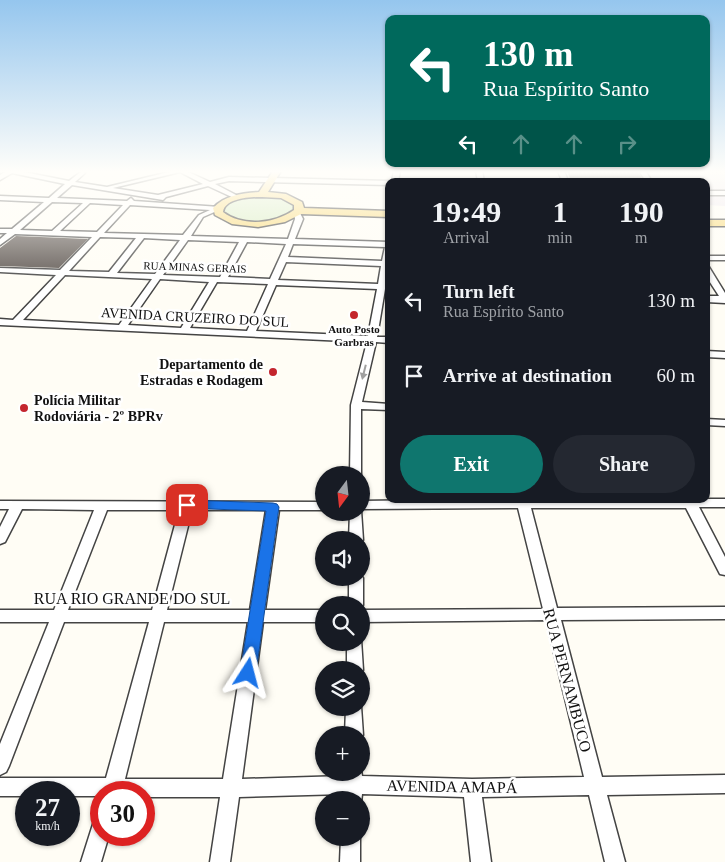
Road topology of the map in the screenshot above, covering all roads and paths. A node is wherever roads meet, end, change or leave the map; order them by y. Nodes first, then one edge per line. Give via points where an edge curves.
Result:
1 (37, 211) edge
2 (78, 211) edge
3 (120, 211) edge
4 (211, 211) edge
5 (218, 211) edge
6 (297, 211) edge
7 (299, 211) edge
8 (336, 211) edge
9 (385, 213) edge
10 (710, 221) edge
11 (725, 223) edge
12 (0, 231) edge
13 (13, 231) junction
14 (54, 233) junction
15 (98, 235) junction
16 (142, 236) junction
17 (186, 238) junction
18 (244, 240) junction
19 (290, 241) junction
20 (0, 243) edge
21 (385, 244) edge
22 (710, 258) edge
23 (725, 258) edge
24 (282, 259) junction
25 (385, 264) edge
26 (0, 270) edge
27 (63, 273) junction
28 (112, 274) junction
29 (710, 275) edge
30 (158, 277) junction
31 (219, 279) junction
32 (272, 282) junction
33 (385, 287) edge
34 (385, 291) edge
35 (710, 299) edge
36 (725, 299) edge
37 (0, 322) edge
38 (15, 323) junction
39 (121, 328) junction
40 (184, 331) junction
41 (251, 334) junction
42 (372, 340) junction
43 (385, 340) edge
44 (710, 354) edge
45 (725, 355) edge
46 (356, 405) junction
47 (385, 407) edge
48 (710, 422) edge
49 (725, 423) edge
50 (356, 466) edge
51 (710, 502) edge
52 (725, 502) edge
53 (442, 503) edge
54 (523, 503) edge
55 (690, 503) edge
56 (0, 505) edge
57 (18, 505) junction
58 (102, 505) junction
59 (187, 505) junction
60 (370, 505) edge
61 (315, 506) edge
62 (273, 507) junction
63 (0, 539) edge
64 (725, 570) edge
65 (725, 613) edge
66 (58, 615) junction
67 (257, 615) junction
68 (0, 616) edge
69 (315, 616) edge
70 (370, 616) edge
71 (552, 616) junction
72 (159, 617) junction
73 (0, 766) edge
74 (114, 781) edge
75 (725, 784) edge
76 (353, 786) edge
77 (596, 786) junction
78 (0, 787) edge
79 (231, 788) junction
80 (472, 788) junction
81 (90, 789) edge
82 (155, 789) edge
83 (96, 846) edge
84 (351, 846) edge
85 (91, 862) edge
86 (220, 862) edge
87 (350, 862) edge
88 (481, 862) edge
89 (615, 862) edge

1 - 13 street
2 - 14 street
3 - 15 street
4 - 17 street via 201,216
5 - 6 main road via 228,220 249,224 278,221
7 - 19 street
8 - 9 main road
10 - 11 main road
12 - 13 street
13 - 14 street
13 - 20 street
14 - 15 street
15 - 16 street
15 - 27 street
16 - 17 street
16 - 28 street
17 - 18 street
17 - 30 street
18 - 19 street
18 - 31 street
19 - 21 street
19 - 24 street
22 - 23 street
24 - 25 street
24 - 32 street
26 - 27 street, RUA MINAS GERAIS
27 - 28 street, RUA MINAS GERAIS
27 - 38 street
28 - 30 street, RUA MINAS GERAIS
29 - 36 street
30 - 31 street, RUA MINAS GERAIS
30 - 39 street
31 - 32 street, RUA MINAS GERAIS
31 - 40 street
32 - 33 street, RUA MINAS GERAIS
32 - 41 street
34 - 42 street
35 - 36 street
37 - 38 street, AVENIDA CRUZEIRO DO SUL
38 - 39 street, AVENIDA CRUZEIRO DO SUL
39 - 40 street, AVENIDA CRUZEIRO DO SUL
40 - 41 street, AVENIDA CRUZEIRO DO SUL
41 - 42 street, AVENIDA CRUZEIRO DO SUL
42 - 43 street, AVENIDA CRUZEIRO DO SUL
42 -> 46 street
44 - 45 street
46 - 47 street
46 - 50 street
48 - 49 street
51 - 52 street
53 - 60 street
54 - 71 street, RUA PERNAMBUCO
55 - 64 street
56 - 57 street
57 - 58 street
57 - 63 street
58 - 59 street
58 - 66 street
59 - 62 street
59 - 72 street
61 - 62 street
62 - 67 street
65 - 71 street
66 - 68 street, RUA RIO GRANDE DO SUL
66 - 72 street, RUA RIO GRANDE DO SUL
66 - 73 street
67 - 69 street, RUA RIO GRANDE DO SUL
67 - 72 street, RUA RIO GRANDE DO SUL
67 - 79 street
70 - 71 street
71 - 77 street, RUA PERNAMBUCO
72 - 74 street
75 - 77 street, AVENIDA AMAPÁ
76 - 79 street, AVENIDA AMAPÁ
76 - 80 street, AVENIDA AMAPÁ
77 - 80 street, AVENIDA AMAPÁ
77 - 89 street, RUA PERNAMBUCO
78 - 81 street, AVENIDA AMAPÁ
79 - 82 street, AVENIDA AMAPÁ
79 - 86 street
80 - 88 street
83 - 85 street
84 - 87 street

